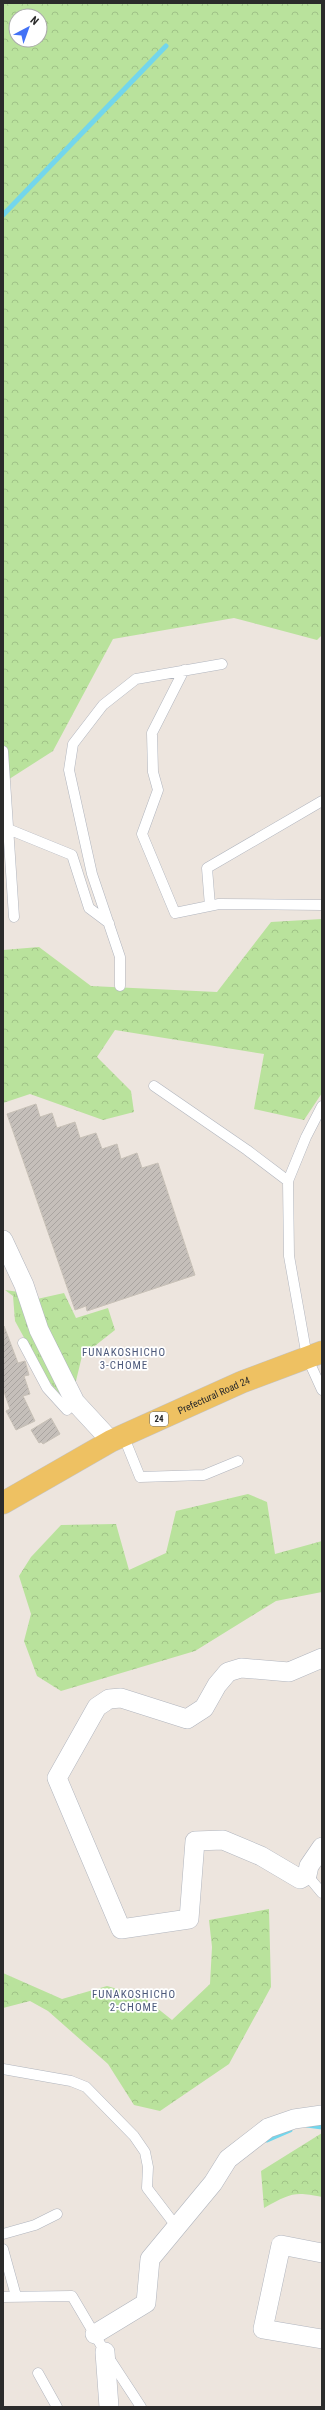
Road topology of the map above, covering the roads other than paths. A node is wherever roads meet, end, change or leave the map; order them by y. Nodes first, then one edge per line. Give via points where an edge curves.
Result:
1 (222, 664) dead end
2 (184, 670) junction
3 (3, 751) edge
4 (322, 801) edge
5 (8, 829) junction
6 (322, 905) edge
7 (210, 906) junction
8 (14, 917) dead end
9 (109, 923) junction
10 (120, 986) dead end
11 (154, 1086) dead end
12 (322, 1106) edge
13 (288, 1181) junction
14 (3, 1240) edge
15 (22, 1343) dead end
16 (315, 1354) edge
17 (322, 1390) edge
18 (75, 1402) junction
19 (117, 1438) junction
20 (238, 1461) dead end
21 (3, 1503) edge
22 (322, 1658) edge
23 (322, 1847) edge
24 (307, 1875) junction
25 (322, 1893) edge
26 (3, 2069) edge
27 (322, 2115) edge
28 (57, 2214) dead end
29 (176, 2226) junction
30 (3, 2234) edge
31 (3, 2249) edge
32 (322, 2253) edge
33 (16, 2296) junction
34 (3, 2297) edge
35 (94, 2334) junction
36 (322, 2339) edge
37 (105, 2352) junction
38 (38, 2373) dead end
39 (56, 2407) edge
40 (109, 2407) edge
41 (141, 2407) edge

1 - 2 lane
2 - 7 lane via 152,733 154,772 158,790 142,834 176,913
2 - 9 lane via 136,679 103,705 73,744 69,770 92,874
3 - 5 lane
4 - 7 lane via 207,868
5 - 8 lane
5 - 9 lane via 72,855 89,908
6 - 7 lane
9 - 10 lane via 120,957
11 - 13 lane
12 - 13 lane
13 - 16 lane via 289,1256
14 - 18 street via 24,1285 39,1330
15 - 18 lane via 48,1388 67,1410
16 - 17 lane
16 - 19 main road, Prefectural Road 24 / 24 via 242,1382
18 - 19 street
19 - 20 lane via 140,1477 204,1475
19 - 21 main road, Prefectural Road 24 / 24
22 - 24 street via 289,1672 241,1668 228,1672 204,1708 187,1719 121,1698 109,1699 96,1707 57,1778 121,1929 189,1919 195,1841 224,1840 261,1856 300,1879
23 - 24 street via 309,1866
24 - 25 lane
26 - 29 lane via 71,2081 86,2087 134,2136 145,2152 148,2188
27 - 29 street via 294,2119 268,2128 228,2159 213,2183
28 - 30 lane
29 - 35 street via 150,2259 146,2303
31 - 33 lane
32 - 36 street via 281,2245 263,2329
33 - 34 lane
33 - 35 lane via 72,2296
35 - 37 lane
37 - 40 street
37 - 41 lane
38 - 39 lane

